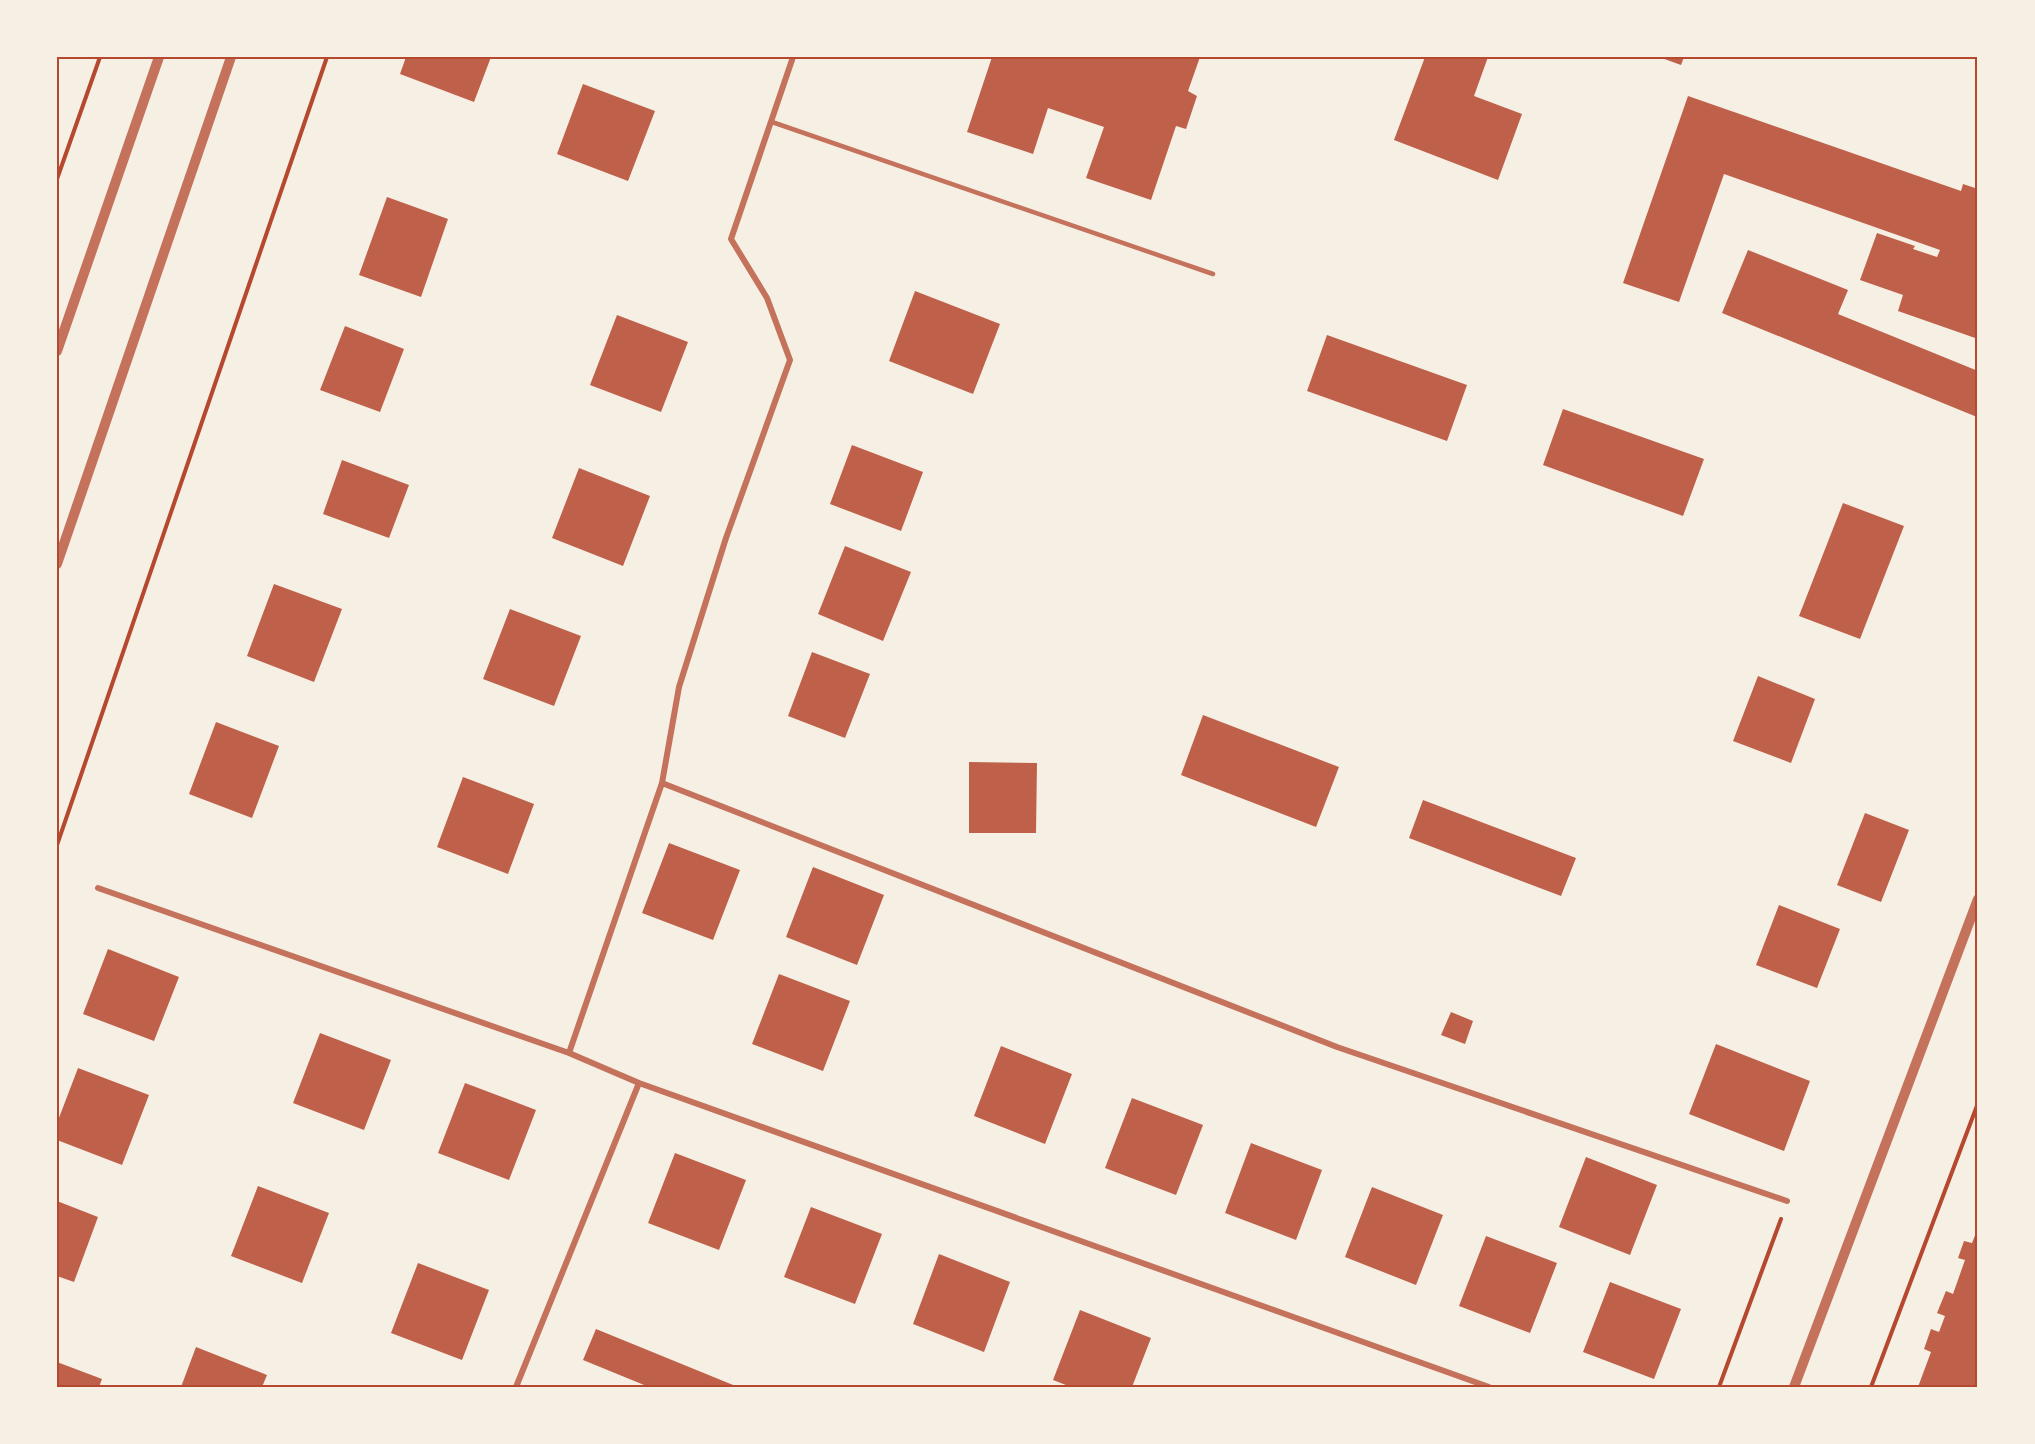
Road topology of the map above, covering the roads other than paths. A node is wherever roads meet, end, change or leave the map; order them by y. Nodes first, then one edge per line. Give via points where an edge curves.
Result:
1 (159, 57) edge
2 (231, 57) edge
3 (793, 57) edge
4 (772, 122) junction
5 (1213, 274) dead end
6 (57, 351) edge
7 (57, 564) edge
8 (662, 783) junction
9 (98, 888) dead end
10 (1978, 898) edge
11 (569, 1053) junction
12 (639, 1083) junction
13 (1787, 1201) road end
14 (516, 1387) edge
15 (1490, 1387) edge
16 (1794, 1387) edge

1 - 6 street
2 - 7 street
3 - 4 street
4 - 5 lane
4 - 8 street via 731,239 767,298 790,360 726,538 679,687
8 - 11 street
8 - 13 street via 1337,1047
9 - 11 street
10 - 16 street
11 - 12 street
12 - 14 street
12 - 15 street

